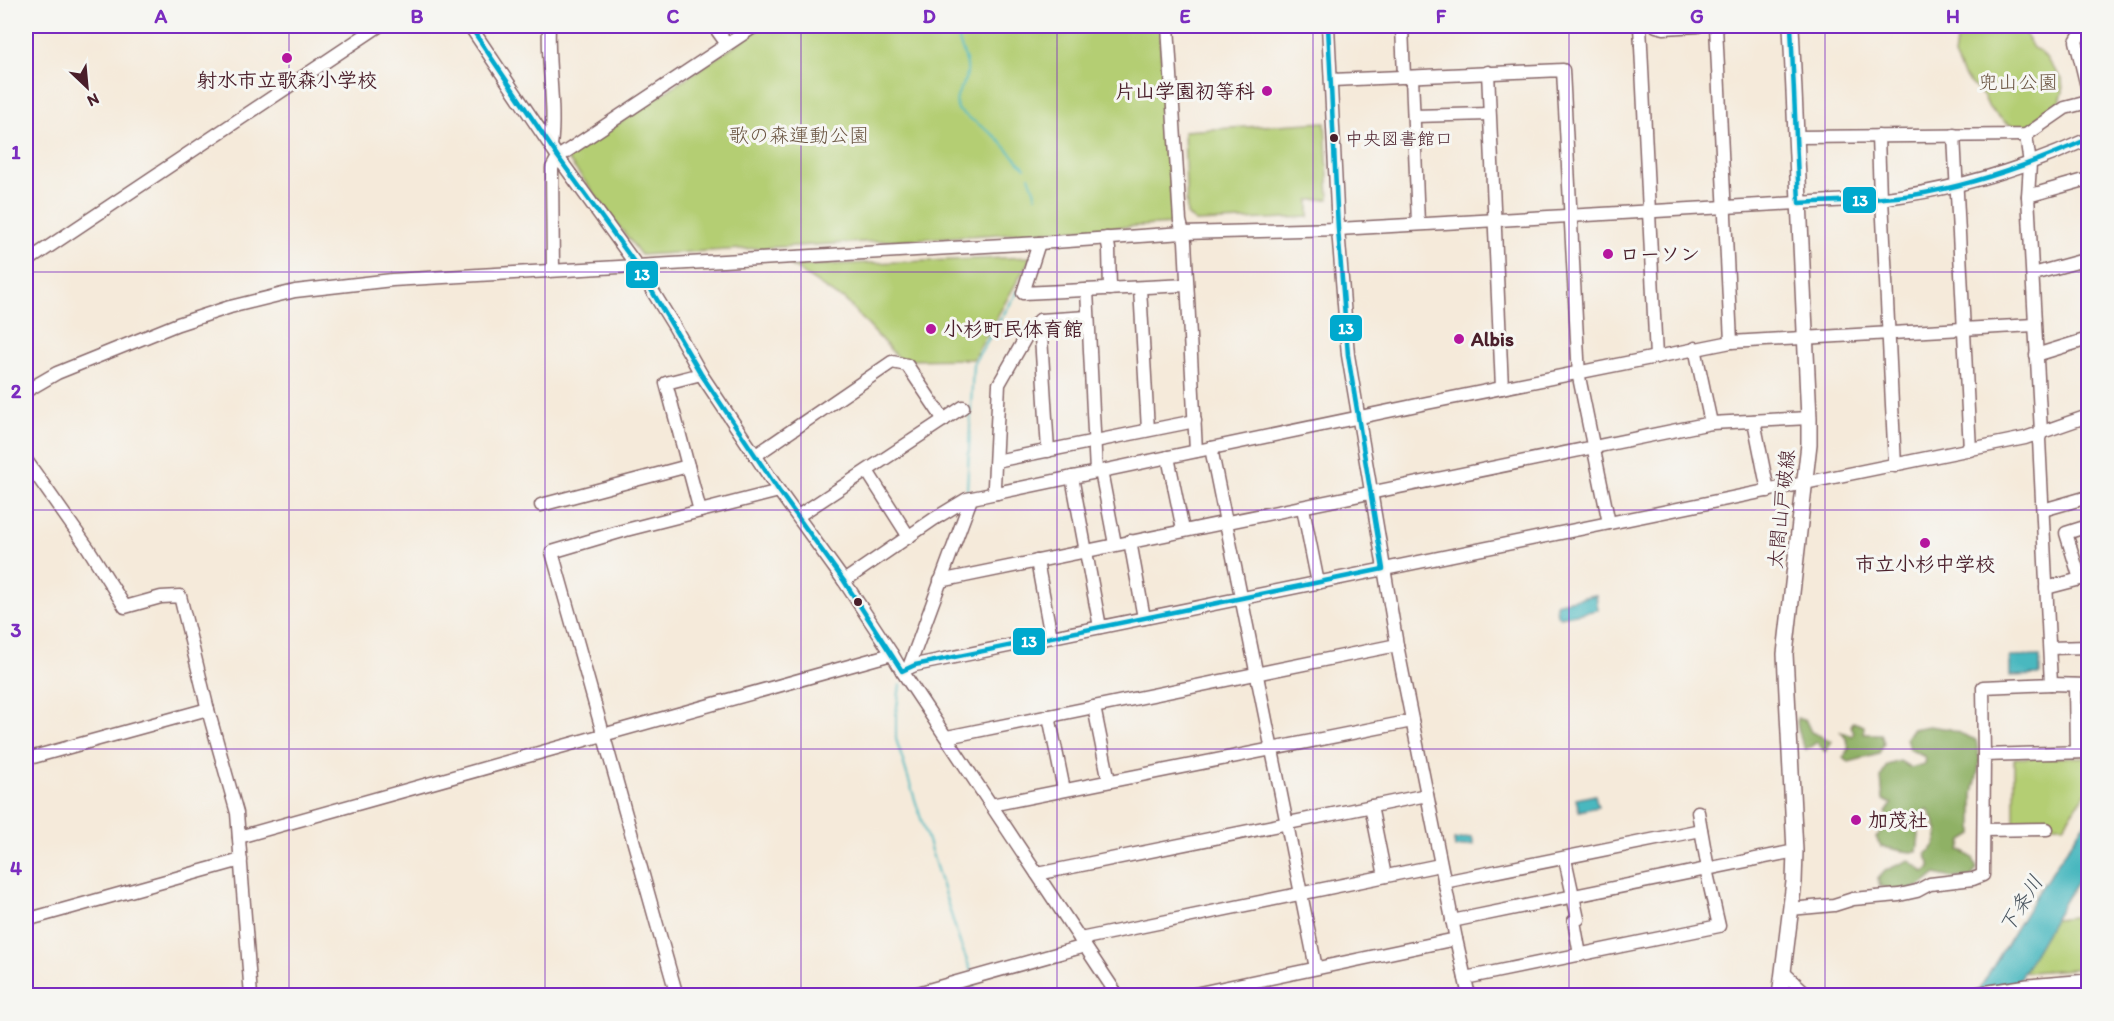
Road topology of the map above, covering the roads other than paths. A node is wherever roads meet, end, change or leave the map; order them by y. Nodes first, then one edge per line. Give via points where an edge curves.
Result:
1 (379, 26) edge
2 (470, 26) edge
3 (549, 26) edge
4 (714, 26) edge
5 (755, 26) edge
6 (1168, 26) edge
7 (1328, 26) edge
8 (1402, 26) edge
9 (1640, 26) edge
10 (1656, 26) edge
11 (1698, 26) edge
12 (1716, 26) edge
13 (1791, 26) edge
14 (2085, 26) edge
15 (727, 44) junction
16 (1488, 72) junction
17 (1408, 77) junction
18 (1332, 80) junction
19 (2088, 91) edge
20 (2088, 102) edge
21 (1489, 114) junction
22 (1414, 116) junction
23 (1954, 135) junction
24 (2025, 135) junction
25 (1878, 136) junction
26 (1797, 137) junction
27 (2088, 139) edge
28 (555, 151) junction
29 (2030, 164) junction
30 (2088, 179) edge
31 (1956, 186) junction
32 (2028, 196) junction
33 (1881, 198) junction
34 (1799, 203) junction
35 (1725, 207) junction
36 (1648, 211) junction
37 (1572, 215) junction
38 (1496, 219) junction
39 (1418, 223) junction
40 (1338, 229) junction
41 (1183, 233) junction
42 (1107, 238) junction
43 (1039, 243) junction
44 (2088, 259) edge
45 (26, 262) edge
46 (637, 266) junction
47 (553, 270) junction
48 (2033, 274) junction
49 (1187, 285) junction
50 (1140, 288) junction
51 (1110, 289) junction
52 (1087, 290) junction
53 (1088, 318) junction
54 (1040, 320) junction
55 (2034, 325) junction
56 (1964, 329) junction
57 (1888, 333) junction
58 (1806, 337) junction
59 (2088, 339) edge
60 (1731, 342) junction
61 (1695, 348) junction
62 (2036, 355) junction
63 (1656, 357) junction
64 (1580, 372) junction
65 (701, 374) junction
66 (1502, 388) junction
67 (26, 391) edge
68 (963, 407) dead end
69 (2088, 416) edge
70 (1358, 418) junction
71 (1809, 418) junction
72 (944, 420) junction
73 (1754, 421) junction
74 (1195, 422) junction
75 (1711, 423) junction
76 (1148, 430) junction
77 (2041, 432) junction
78 (1094, 441) junction
79 (1211, 448) junction
80 (1593, 448) junction
81 (1970, 450) junction
82 (1048, 451) junction
83 (1196, 451) junction
84 (756, 455) junction
85 (1168, 457) junction
86 (26, 460) edge
87 (996, 461) junction
88 (688, 466) junction
89 (1895, 466) junction
90 (867, 471) junction
91 (1099, 471) junction
92 (1072, 477) junction
93 (1804, 484) junction
94 (779, 490) junction
95 (1768, 491) junction
96 (997, 493) junction
97 (1370, 493) junction
98 (2088, 497) edge
99 (971, 499) junction
100 (541, 505) dead end
101 (1303, 508) junction
102 (2043, 510) junction
103 (700, 511) junction
104 (798, 516) junction
105 (1226, 522) junction
106 (1609, 523) junction
107 (2088, 526) edge
108 (1183, 530) junction
109 (909, 537) junction
110 (1130, 541) junction
111 (1115, 544) junction
112 (1087, 550) junction
113 (1037, 561) junction
114 (1383, 569) junction
115 (2084, 578) edge
116 (844, 581) junction
117 (940, 581) junction
118 (1318, 583) junction
119 (2046, 588) junction
120 (1241, 598) junction
121 (1144, 618) junction
122 (1100, 627) junction
123 (1051, 637) junction
124 (1397, 645) junction
125 (2088, 647) edge
126 (2050, 648) junction
127 (892, 654) junction
128 (905, 669) junction
129 (1257, 673) junction
130 (2052, 684) junction
131 (2075, 685) junction
132 (2088, 685) edge
133 (1094, 707) junction
134 (208, 709) junction
135 (1049, 716) junction
136 (1412, 721) junction
137 (604, 734) junction
138 (947, 737) junction
139 (1272, 748) junction
140 (2082, 752) edge
141 (1984, 755) junction
142 (26, 759) edge
143 (1109, 781) junction
144 (1064, 790) junction
145 (1427, 795) junction
146 (992, 805) junction
147 (1371, 806) junction
148 (1698, 812) dead end
149 (1287, 823) junction
150 (2047, 829) dead end
151 (1701, 830) junction
152 (1984, 830) junction
153 (239, 837) junction
154 (1795, 851) junction
155 (1565, 859) junction
156 (241, 860) junction
157 (1440, 865) junction
158 (1707, 869) junction
159 (1037, 874) junction
160 (1385, 876) junction
161 (1444, 882) junction
162 (1301, 893) junction
163 (1574, 897) junction
164 (1791, 909) junction
165 (26, 920) edge
166 (1452, 921) junction
167 (1456, 939) junction
168 (1082, 943) junction
169 (1580, 955) junction
170 (1316, 968) junction
171 (1783, 972) junction
172 (1466, 978) junction
173 (2088, 982) edge
174 (1117, 995) edge
175 (251, 996) edge
176 (677, 996) edge
177 (907, 996) edge
178 (1185, 996) edge
179 (1470, 996) edge
180 (1780, 996) edge
181 (1809, 996) edge
182 (1970, 996) edge

1 - 45 street
2 - 28 street
3 - 28 street
4 - 15 street
5 - 15 street
6 - 41 street
7 - 18 street
8 - 17 street
9 - 36 street
10 - 11 street
12 - 35 street
13 - 26 main road, 太閤山戸破線
14 - 19 street via 2076,41
15 - 28 street
16 - 17 street
16 - 21 street
16 - 37 street via 1563,70
17 - 18 street
17 - 22 street
18 - 40 street
20 - 24 street via 2065,108
21 - 22 street
21 - 38 street
22 - 39 street
23 - 24 street
23 - 25 street
23 - 31 street
24 - 29 street
25 - 26 street
25 - 33 street
26 - 34 main road, 太閤山戸破線
27 - 29 street
28 - 46 street
28 - 47 street
29 - 31 street
29 - 32 street
30 - 32 street
31 - 33 street
31 - 56 street
32 - 48 street
33 - 34 street
33 - 57 street
34 - 35 street
34 - 58 main road, 太閤山戸破線
35 - 36 street
35 - 60 street
36 - 37 street
36 - 63 street
37 - 38 street
37 - 64 street
38 - 39 street
38 - 66 street
39 - 40 street
40 - 41 street
40 - 70 street via 1348,355
41 - 42 street
41 - 49 street
42 - 43 street
42 - 51 street
43 - 46 street
43 - 52 street via 1023,293
44 - 48 street
46 - 47 street
46 - 65 street
47 - 67 street via 392,280 295,291 178,324 57,373
48 - 55 street
49 - 50 street
49 - 74 street
50 - 51 street
50 - 76 street
51 - 52 street
52 - 53 street
53 - 54 street
53 - 78 street
54 - 82 street
54 - 87 street via 1031,328 999,384
55 - 56 street
55 - 62 street
56 - 57 street
56 - 81 street
57 - 58 street
57 - 89 street
58 - 60 street
58 - 71 main road, 太閤山戸破線
59 - 62 street
60 - 61 street
61 - 63 street
61 - 75 street
62 - 77 street
63 - 64 street
64 - 66 street
64 - 80 street
65 - 84 street
65 - 88 street via 666,383
66 - 70 street
68 - 72 street
69 - 77 street
70 - 79 street
70 - 97 street
71 - 73 street
71 - 93 main road, 太閤山戸破線
72 - 84 street via 907,365 892,362
72 - 90 street
73 - 75 street
73 - 95 street
74 - 76 street
74 - 83 street
75 - 80 street
76 - 78 street
77 - 81 street
77 - 102 street via 2038,439
78 - 82 street
78 - 91 street
79 - 83 street
79 - 105 street
80 - 97 street
80 - 106 street
81 - 89 street
82 - 87 street
83 - 85 street
84 - 94 street
85 - 91 street
85 - 108 street
86 - 134 street via 125,607 180,596
87 - 96 street
88 - 100 street
88 - 103 street
89 - 93 street
90 - 104 street
90 - 109 street
91 - 92 street
91 - 111 street
92 - 96 street
92 - 112 street
93 - 95 street
93 - 154 main road, 太閤山戸破線 via 1785,654
94 - 103 street
94 - 104 street
95 - 106 street
96 - 99 street
97 - 101 street
97 - 114 street
98 - 102 street
99 - 109 street
99 - 117 street
101 - 105 street
101 - 118 street
102 - 119 street
103 - 137 street via 552,552
104 - 116 street
105 - 108 street
105 - 120 street
106 - 114 street
107 - 115 street via 2066,533
108 - 110 street
109 - 116 street
110 - 111 street
110 - 121 street
111 - 112 street
112 - 113 street
112 - 122 street
113 - 117 street
113 - 123 street
114 - 118 street
114 - 124 street
115 - 119 street
116 - 127 street
117 - 128 street
118 - 120 street
119 - 126 street
120 - 121 street
120 - 129 street
121 - 122 street
122 - 123 street
123 - 128 street
124 - 129 street
124 - 136 street
125 - 126 street
126 - 130 street
127 - 128 street
127 - 137 street
128 - 138 street
129 - 133 street
129 - 139 street
130 - 131 street
130 - 141 street via 1983,687
131 - 132 street
131 - 140 street
133 - 135 street
133 - 143 street
134 - 142 street
134 - 153 street via 237,813
135 - 138 street
135 - 144 street
136 - 139 street
136 - 145 street
137 - 153 street
137 - 176 street
138 - 146 street
139 - 143 street
139 - 149 street
140 - 141 street
141 - 152 street
143 - 144 street
144 - 146 street
145 - 147 street
145 - 157 street
146 - 159 street
147 - 149 street
147 - 160 street
148 - 151 street
149 - 159 street
149 - 162 street
150 - 152 street
151 - 155 street
151 - 158 street
152 - 164 street via 1983,875 1930,884 1899,895
153 - 156 street
154 - 158 street
154 - 164 main road, 太閤山戸破線
155 - 161 street
155 - 163 street
156 - 165 street
156 - 175 street
157 - 160 street
157 - 161 street
158 - 163 street
158 - 169 street via 1719,926
159 - 168 street
160 - 162 street
161 - 166 street
162 - 168 street
162 - 170 street
163 - 166 street
163 - 169 street
164 - 171 main road, 太閤山戸破線
166 - 167 street
167 - 170 street
167 - 172 street
168 - 174 street
168 - 177 street
169 - 172 street
170 - 178 street
171 - 180 main road, 太閤山戸破線
171 - 181 street
172 - 179 street
173 - 182 main road

